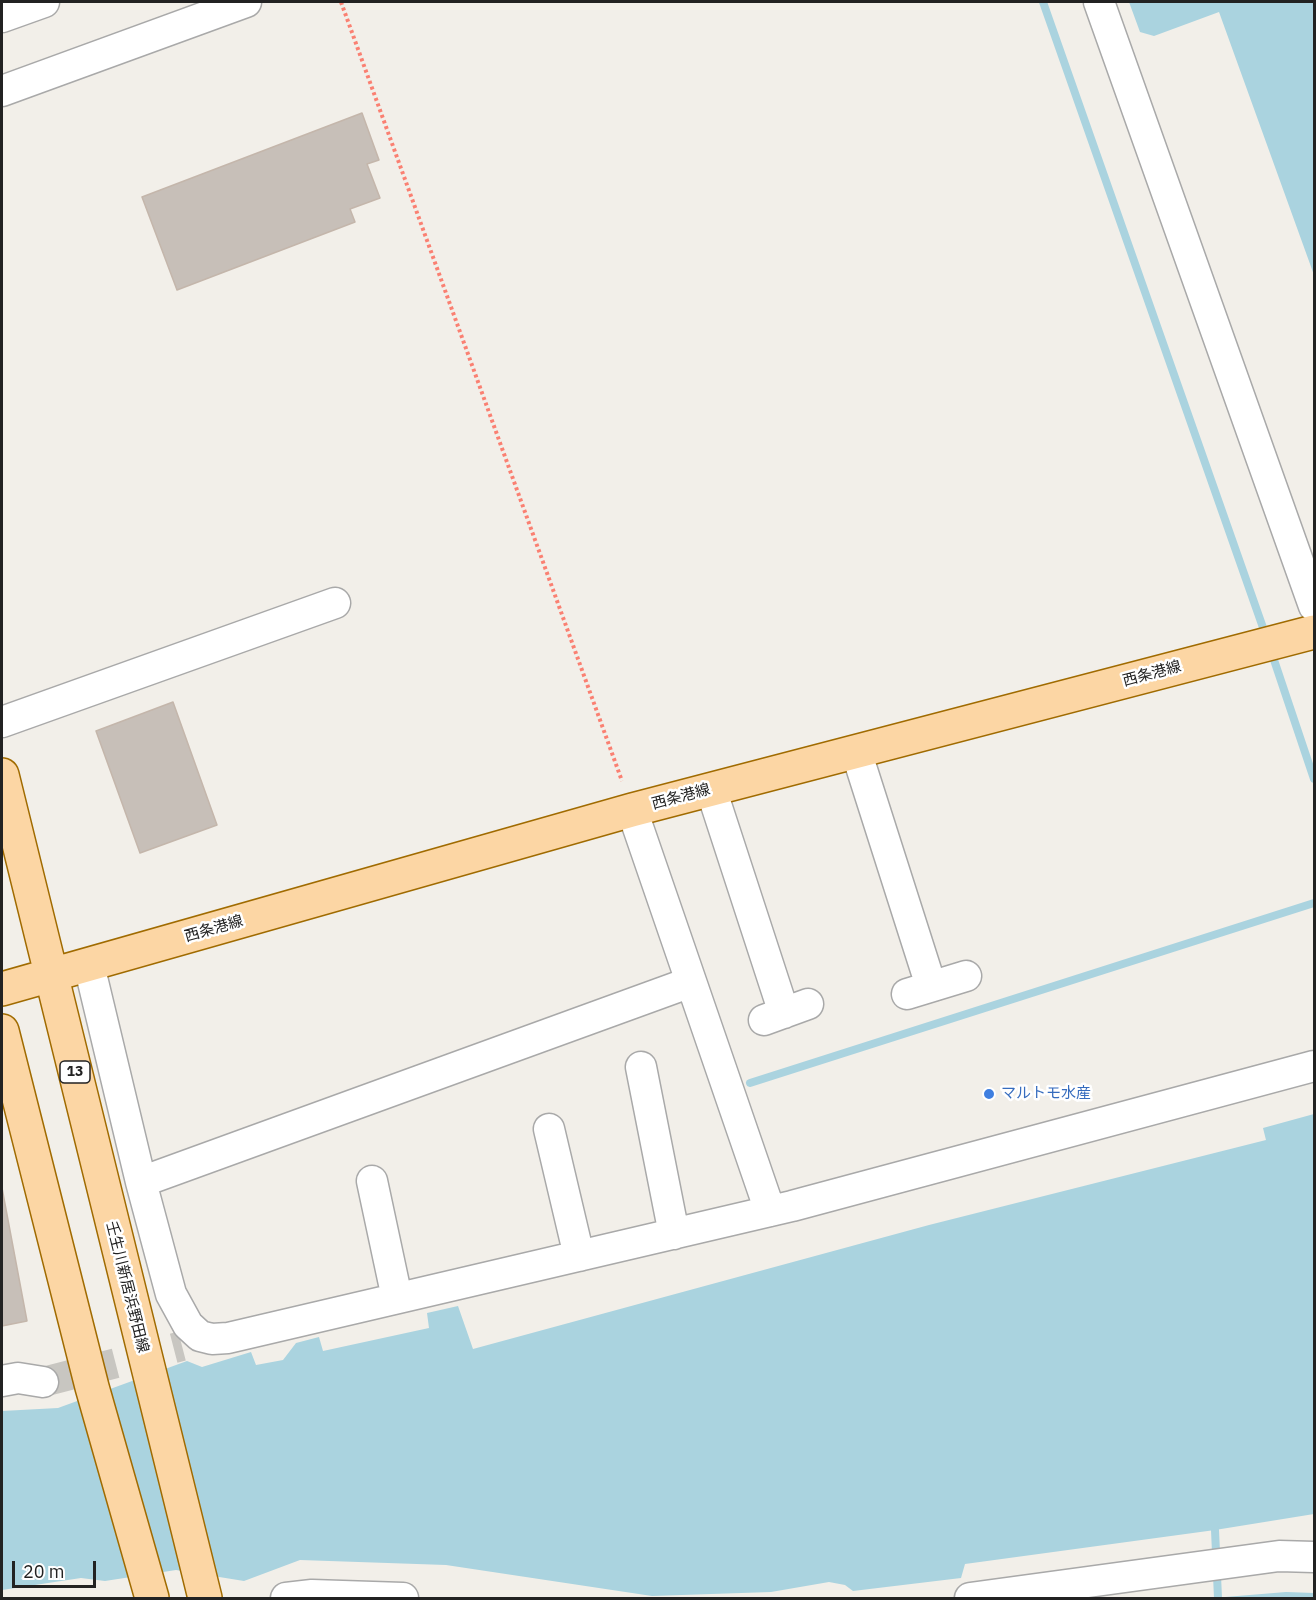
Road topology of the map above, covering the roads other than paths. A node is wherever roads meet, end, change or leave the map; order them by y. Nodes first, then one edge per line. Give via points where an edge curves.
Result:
1 (44, 2) edge
2 (246, 2) edge
3 (1099, 2) edge
4 (2, 17) edge
5 (2, 91) edge
6 (335, 603) dead end
7 (1314, 606) edge
8 (1314, 632) edge
9 (2, 723) edge
10 (856, 751) junction
11 (2, 775) edge
12 (711, 789) junction
13 (632, 810) junction
14 (89, 965) junction
15 (52, 975) junction
16 (966, 976) dead end
17 (691, 982) junction
18 (2, 989) edge
19 (786, 1012) dead end
20 (2, 1032) edge
21 (1314, 1066) edge
22 (641, 1067) dead end
23 (549, 1129) dead end
24 (372, 1181) dead end
25 (141, 1182) junction
26 (770, 1211) junction
27 (674, 1234) junction
28 (579, 1256) junction
29 (397, 1298) junction
30 (212, 1339) junction
31 (182, 1346) tunnel mouth
32 (2, 1381) edge
33 (43, 1382) tunnel mouth
34 (1314, 1557) edge
35 (1124, 1588) edge
36 (149, 1590) edge
37 (204, 1598) edge
38 (286, 1599) edge
39 (403, 1599) edge
40 (970, 1599) edge

1 - 4 street
2 - 5 street
3 - 7 street
6 - 9 street
8 - 10 main road, 西条港線
10 - 12 main road, 西条港線
10 - 16 street via 919,990
11 - 15 main road, 壬生川新居浜野田線 / 13
12 - 13 main road, 西条港線
12 - 19 street
13 - 14 main road, 西条港線
13 - 17 street
14 - 15 main road, 西条港線
14 - 25 street
15 - 18 main road
15 - 37 main road, 壬生川新居浜野田線 / 13
17 - 25 street
17 - 26 street
20 - 36 main road via 92,1387
21 - 26 street
22 - 27 street
23 - 28 street
24 - 29 street
25 - 30 street via 171,1294 188,1325 200,1336
26 - 27 street
27 - 28 street
28 - 29 street
29 - 30 street
30 - 31 street
32 - 33 street via 18,1378
34 - 35 street via 1279,1556
35 - 40 street
38 - 39 street via 312,1595

